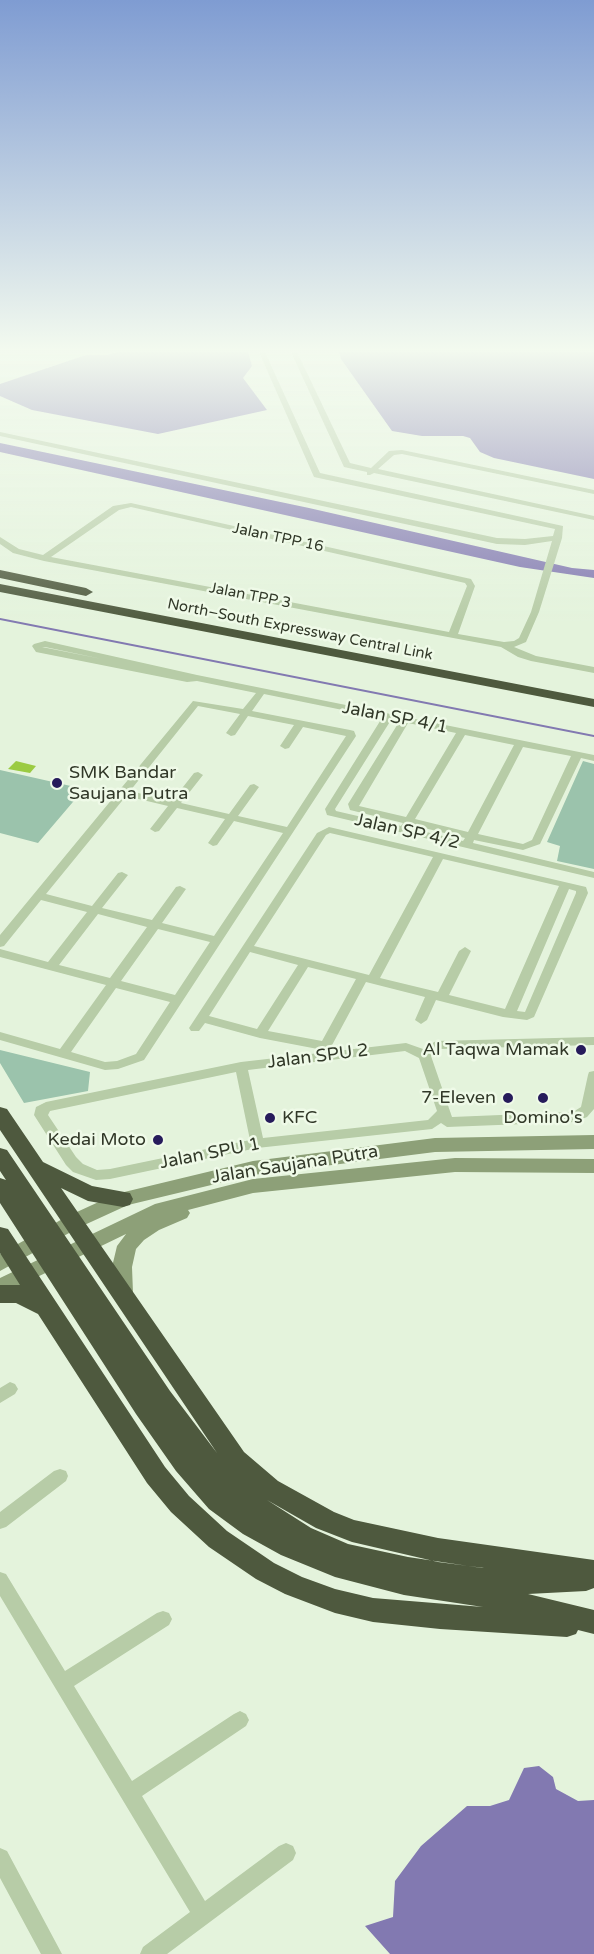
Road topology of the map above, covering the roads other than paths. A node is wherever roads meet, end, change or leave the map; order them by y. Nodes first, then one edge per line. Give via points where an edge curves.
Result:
1 (43, 443) edge
2 (302, 443) edge
3 (335, 443) edge
4 (373, 471) junction
5 (359, 484) junction
6 (594, 492) edge
7 (594, 518) edge
8 (0, 540) edge
9 (557, 542) junction
10 (44, 558) junction
11 (0, 574) edge
12 (0, 579) edge
13 (0, 588) edge
14 (0, 594) edge
15 (177, 611) junction
16 (164, 621) junction
17 (453, 634) junction
18 (523, 640) junction
19 (504, 645) junction
20 (594, 668) edge
21 (197, 678) junction
22 (262, 691) junction
23 (594, 694) edge
24 (594, 703) edge
25 (247, 711) junction
26 (388, 717) junction
27 (405, 720) junction
28 (301, 722) junction
29 (462, 732) junction
30 (231, 734) dead end
31 (520, 743) junction
32 (285, 746) dead end
33 (577, 755) junction
34 (594, 758) edge
35 (198, 775) dead end
36 (326, 776) junction
37 (348, 780) junction
38 (254, 787) dead end
39 (122, 792) junction
40 (175, 804) junction
41 (232, 817) junction
42 (406, 827) junction
43 (387, 828) junction
44 (155, 830) dead end
45 (289, 831) junction
46 (469, 841) junction
47 (378, 842) junction
48 (213, 843) dead end
49 (440, 855) junction
50 (122, 874) dead end
51 (594, 875) edge
52 (566, 884) junction
53 (180, 889) dead end
54 (38, 896) junction
55 (95, 910) junction
56 (156, 925) junction
57 (217, 940) junction
58 (0, 943) edge
59 (248, 948) junction
60 (465, 951) dead end
61 (0, 953) edge
62 (305, 963) junction
63 (52, 965) junction
64 (368, 978) junction
65 (114, 983) junction
66 (437, 995) junction
67 (178, 1000) junction
68 (509, 1014) junction
69 (421, 1020) dead end
70 (260, 1034) junction
71 (0, 1036) edge
72 (592, 1042) edge
73 (63, 1054) junction
74 (424, 1055) junction
75 (241, 1066) junction
76 (594, 1075) edge
77 (41, 1110) joint
78 (0, 1114) edge
79 (443, 1123) junction
80 (594, 1134) edge
81 (594, 1142) edge
82 (257, 1143) junction
83 (474, 1144) junction
84 (428, 1146) junction
85 (0, 1155) edge
86 (594, 1157) edge
87 (35, 1165) junction
88 (455, 1165) junction
89 (594, 1166) edge
90 (284, 1182) junction
91 (0, 1186) edge
92 (123, 1199) junction
93 (73, 1222) junction
94 (88, 1244) junction
95 (9, 1257) edge
96 (0, 1287) edge
97 (123, 1293) junction
98 (0, 1294) edge
99 (46, 1309) junction
100 (153, 1403) junction
101 (60, 1476) dead end
102 (0, 1521) edge
103 (594, 1572) edge
104 (594, 1578) edge
105 (0, 1580) edge
106 (163, 1619) dead end
107 (594, 1624) edge
108 (63, 1683) junction
109 (240, 1720) dead end
110 (130, 1793) junction
111 (286, 1853) dead end
112 (3, 1872) edge
113 (203, 1915) junction
114 (52, 1954) edge
115 (150, 1954) edge

1 - 9 street via 497,541
2 - 5 street via 314,472
3 - 4 street via 344,462
4 - 5 street
4 - 6 street via 392,453 402,452
4 - 7 street
5 - 9 street via 554,526 560,528
8 - 10 street, Jalan TPP 3 via 16,551
9 - 18 street
10 - 17 street, Jalan TPP 3
10 - 17 street, Jalan TPP 16 via 116,508 131,506 468,581 471,586
11 - 15 highway
12 - 15 highway, North–South Expressway Central Link
13 - 16 highway, North–South Expressway Central Link
14 - 16 highway
15 - 23 highway, North–South Expressway Central Link
16 - 24 highway, North–South Expressway Central Link
17 - 19 street, Jalan TPP 3
18 - 19 street
18 - 20 street via 525,647 537,654
19 - 20 street via 534,659
21 - 21 street, Jalan SP 4/1 via 39,650 37,646 45,644
21 - 22 street, Jalan SP 4/1
22 - 25 street
22 - 26 street, Jalan SP 4/1
25 - 28 street
25 - 30 street
25 - 39 street via 196,703
26 - 27 street, Jalan SP 4/1
26 - 37 street, Jalan SP 4/2
27 - 29 street, Jalan SP 4/1
27 - 42 street via 353,804 354,808
28 - 32 street
28 - 36 street via 351,736
29 - 31 street, Jalan SP 4/1
29 - 42 street
31 - 33 street, Jalan SP 4/1
31 - 46 street
33 - 34 street, Jalan SP 4/1
33 - 46 street via 536,842 523,847
35 - 40 street
36 - 37 street
36 - 45 street
37 - 43 street, Jalan SP 4/2 via 331,813
38 - 41 street
39 - 40 street
39 - 54 street
40 - 41 street
40 - 44 street
41 - 45 street
41 - 48 street
42 - 43 street, Jalan SP 4/2
42 - 46 street
43 - 47 street
45 - 57 street
46 - 51 street, Jalan SP 4/2
47 - 49 street
47 - 59 street via 325,830
49 - 52 street
49 - 64 street
50 - 55 street
52 - 68 street
52 - 68 street via 582,889 582,893 530,1014
53 - 56 street
54 - 55 street
54 - 58 street
55 - 56 street
55 - 63 street
56 - 57 street
56 - 65 street
57 - 67 street
59 - 62 street
59 - 70 street, Jalan SPU 2 via 198,1023
60 - 66 street
61 - 63 street
62 - 64 street
62 - 70 street
63 - 65 street
64 - 66 street
64 - 70 street, Jalan SPU 2 via 323,1047
65 - 67 street
65 - 73 street
66 - 68 street
66 - 69 street
67 - 73 street via 140,1057 105,1066
71 - 73 street
72 - 74 street via 436,1045
74 - 75 street, Jalan SPU 2 via 406,1047
74 - 79 street
75 - 77 street, Jalan SPU 2
75 - 82 street
76 - 79 street, Jalan SPU 1 via 587,1109 575,1117
77 - 82 street, Jalan SPU 1 via 71,1161 96,1175
78 - 87 highway
79 - 82 street, Jalan SPU 1
79 - 83 main road
79 - 84 main road via 444,1135
80 - 83 main road
81 - 83 main road, Jalan Saujana Putra
83 - 84 main road, Jalan Saujana Putra
84 - 92 main road, Jalan Saujana Putra via 253,1168
85 - 100 highway
86 - 88 main road via 481,1159
87 - 92 highway via 87,1193
87 - 93 highway
88 - 89 main road, Jalan Saujana Putra
88 - 90 main road, Jalan Saujana Putra
90 - 94 main road, Jalan Saujana Putra via 243,1188 155,1211
90 - 97 main road via 269,1191 172,1216 136,1235 123,1256
91 - 100 highway
92 - 93 main road, Jalan Saujana Putra
93 - 94 highway
93 - 95 main road, Jalan Saujana Putra
94 - 95 main road, Jalan Saujana Putra
94 - 97 highway
95 - 96 main road
95 - 99 highway
97 - 103 highway via 235,1459 269,1489 300,1508 352,1531 384,1539
98 - 99 highway via 19,1294
99 - 107 highway via 156,1475 180,1504 218,1539 265,1571 335,1601 373,1610
100 - 104 highway via 263,1513 346,1555 482,1580
100 - 107 highway via 185,1464 218,1501 290,1547 335,1565 404,1583 478,1594
101 - 102 street
105 - 108 street
106 - 108 street
108 - 110 street
109 - 110 street
110 - 113 street
111 - 113 street
112 - 114 street
113 - 115 street

